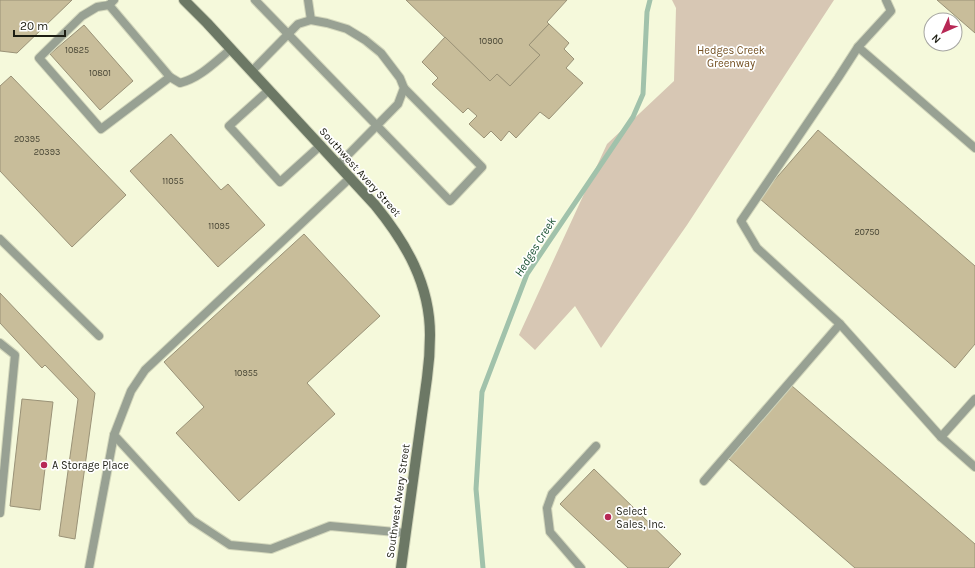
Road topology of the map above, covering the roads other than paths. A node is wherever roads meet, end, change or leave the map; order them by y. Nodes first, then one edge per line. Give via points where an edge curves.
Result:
1 (184, 0) edge
2 (255, 0) edge
3 (308, 0) edge
4 (886, 0) edge
5 (111, 3) edge
6 (311, 20) junction
7 (288, 34) junction
8 (858, 47) junction
9 (231, 49) junction
10 (252, 71) junction
11 (170, 77) junction
12 (404, 88) junction
13 (269, 90) junction
14 (376, 126) junction
15 (321, 146) junction
16 (975, 148) edge
17 (338, 165) junction
18 (351, 177) junction
19 (0, 239) edge
20 (840, 324) junction
21 (99, 336) dead end
22 (0, 343) edge
23 (975, 399) edge
24 (114, 435) junction
25 (942, 437) junction
26 (596, 446) dead end
27 (975, 467) edge
28 (704, 481) dead end
29 (0, 513) edge
30 (406, 533) junction
31 (89, 568) edge
32 (401, 568) edge
33 (581, 568) edge

1 - 9 main road, Southwest Avery Street
2 - 7 lane
3 - 6 lane
4 - 8 lane via 891,11
5 - 11 lane
5 - 11 lane via 97,7 82,16 39,58 102,129
6 - 7 lane via 298,24
6 - 12 lane via 347,29 364,40 388,61
7 - 10 lane
7 - 14 lane
8 - 16 lane
8 - 20 lane via 741,220 756,248
9 - 10 main road, Southwest Avery Street
9 - 11 lane via 189,80 180,83
10 - 13 main road, Southwest Avery Street
12 - 14 lane via 398,104
12 - 14 lane via 482,167 450,201
13 - 15 main road, Southwest Avery Street
13 - 15 lane via 230,126 280,182
14 - 17 lane
15 - 17 main road, Southwest Avery Street
17 - 18 main road, Southwest Avery Street
18 - 24 lane via 145,370 131,391
18 - 30 main road, Southwest Avery Street via 394,228 418,272 428,310 430,334 427,378
19 - 21 lane
20 - 25 lane
20 - 28 lane
22 - 29 lane via 14,355
23 - 25 lane
24 - 30 lane via 192,520 230,545 271,549 330,526
24 - 31 lane
25 - 27 lane
26 - 33 lane via 552,494 547,508 550,532
30 - 32 main road, Southwest Avery Street

